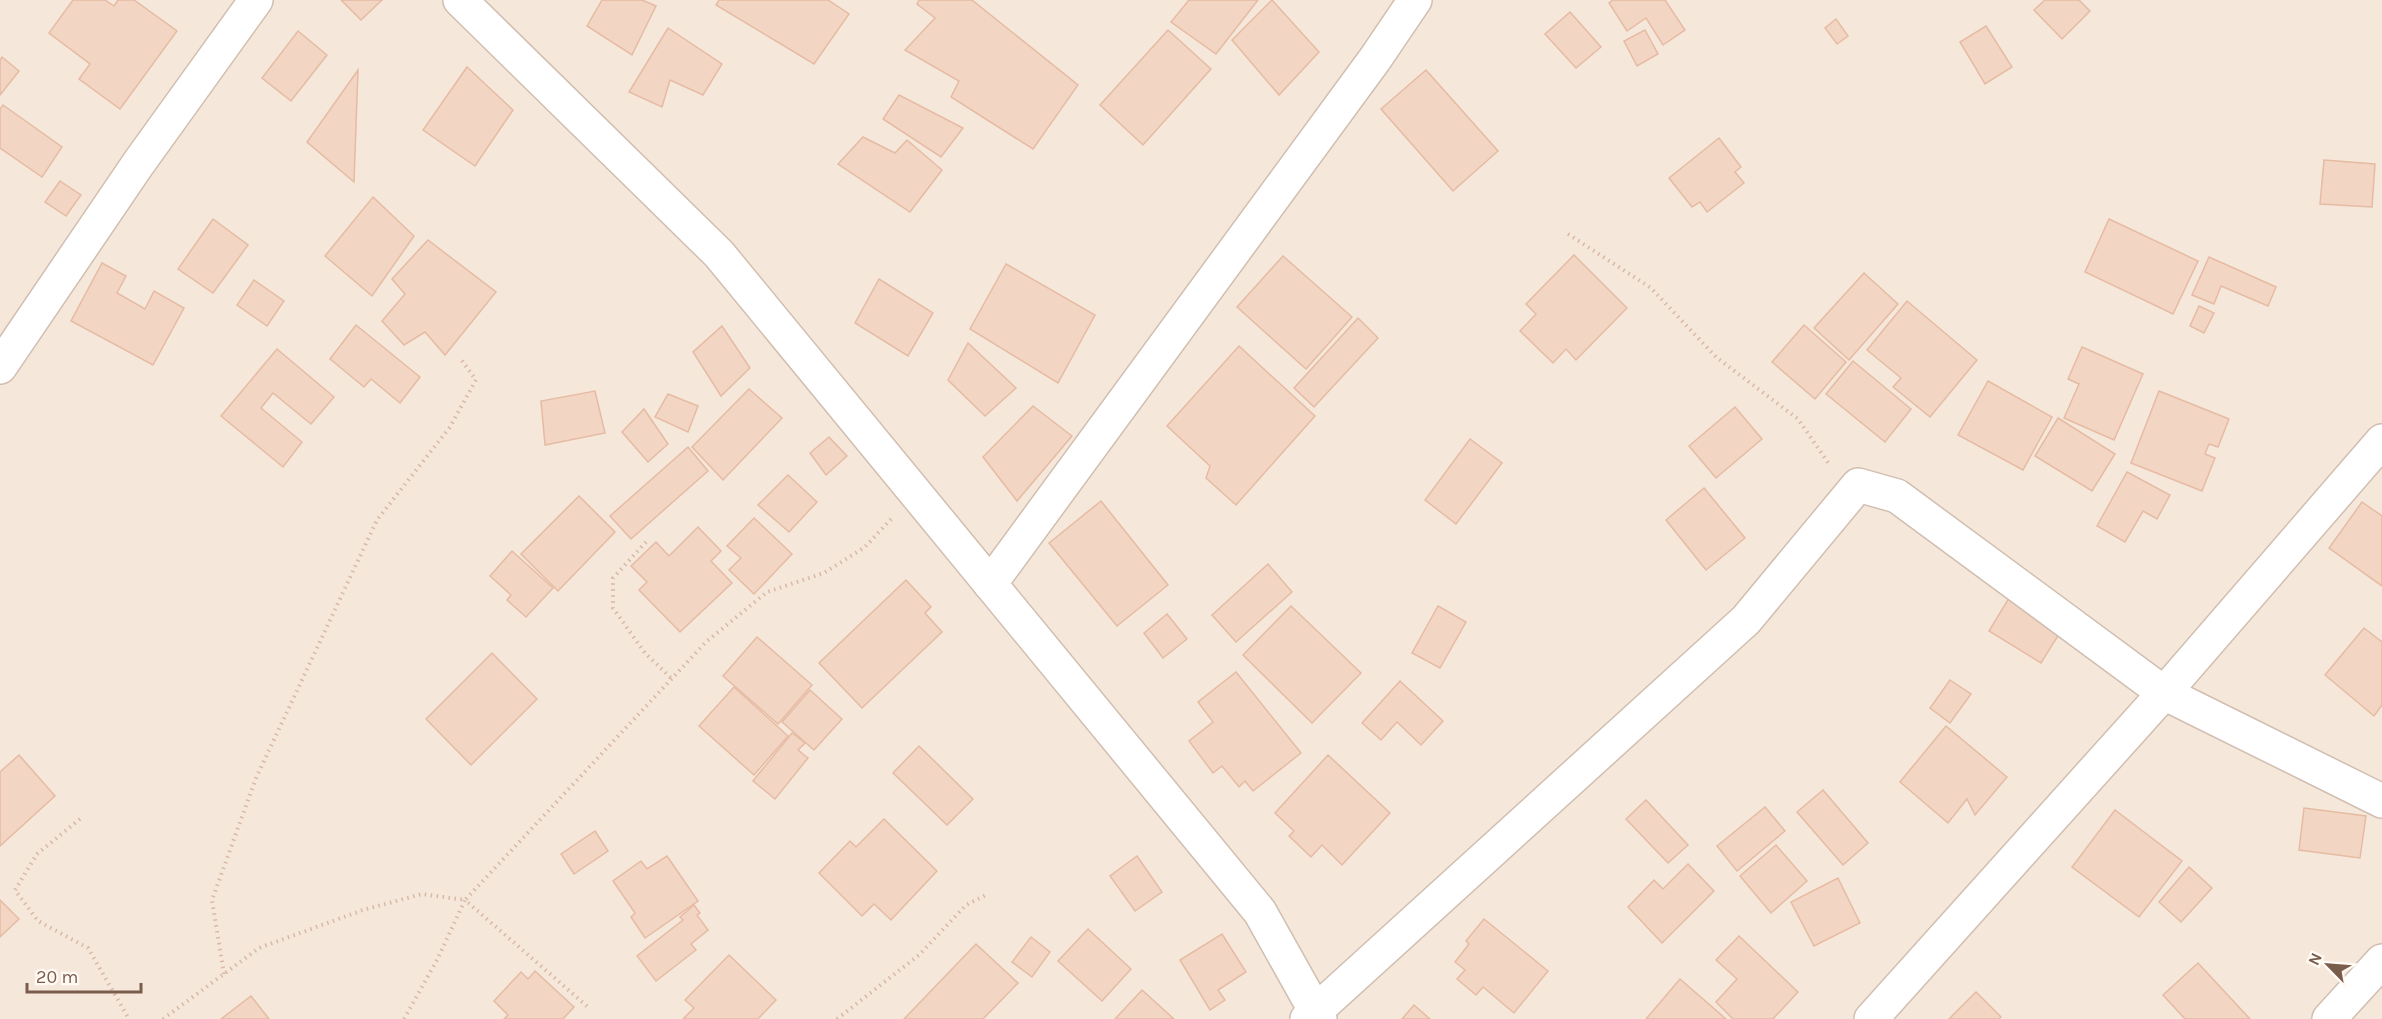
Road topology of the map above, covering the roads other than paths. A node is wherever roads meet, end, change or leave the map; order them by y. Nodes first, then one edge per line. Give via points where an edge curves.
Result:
1 (256, 0) edge
2 (460, 0) edge
3 (1415, 0) edge
4 (0, 367) edge
5 (2382, 441) edge
6 (990, 584) junction
7 (2164, 693) junction
8 (2382, 801) edge
9 (2382, 961) edge
10 (1314, 1016) edge
11 (1871, 1019) edge
12 (2329, 1019) edge

1 - 4 street
2 - 6 street via 719,254
3 - 6 street
5 - 7 street
6 - 10 street via 1260,912
7 - 8 street
7 - 10 street via 1897,496 1858,485 1746,620
7 - 11 street
9 - 12 street

